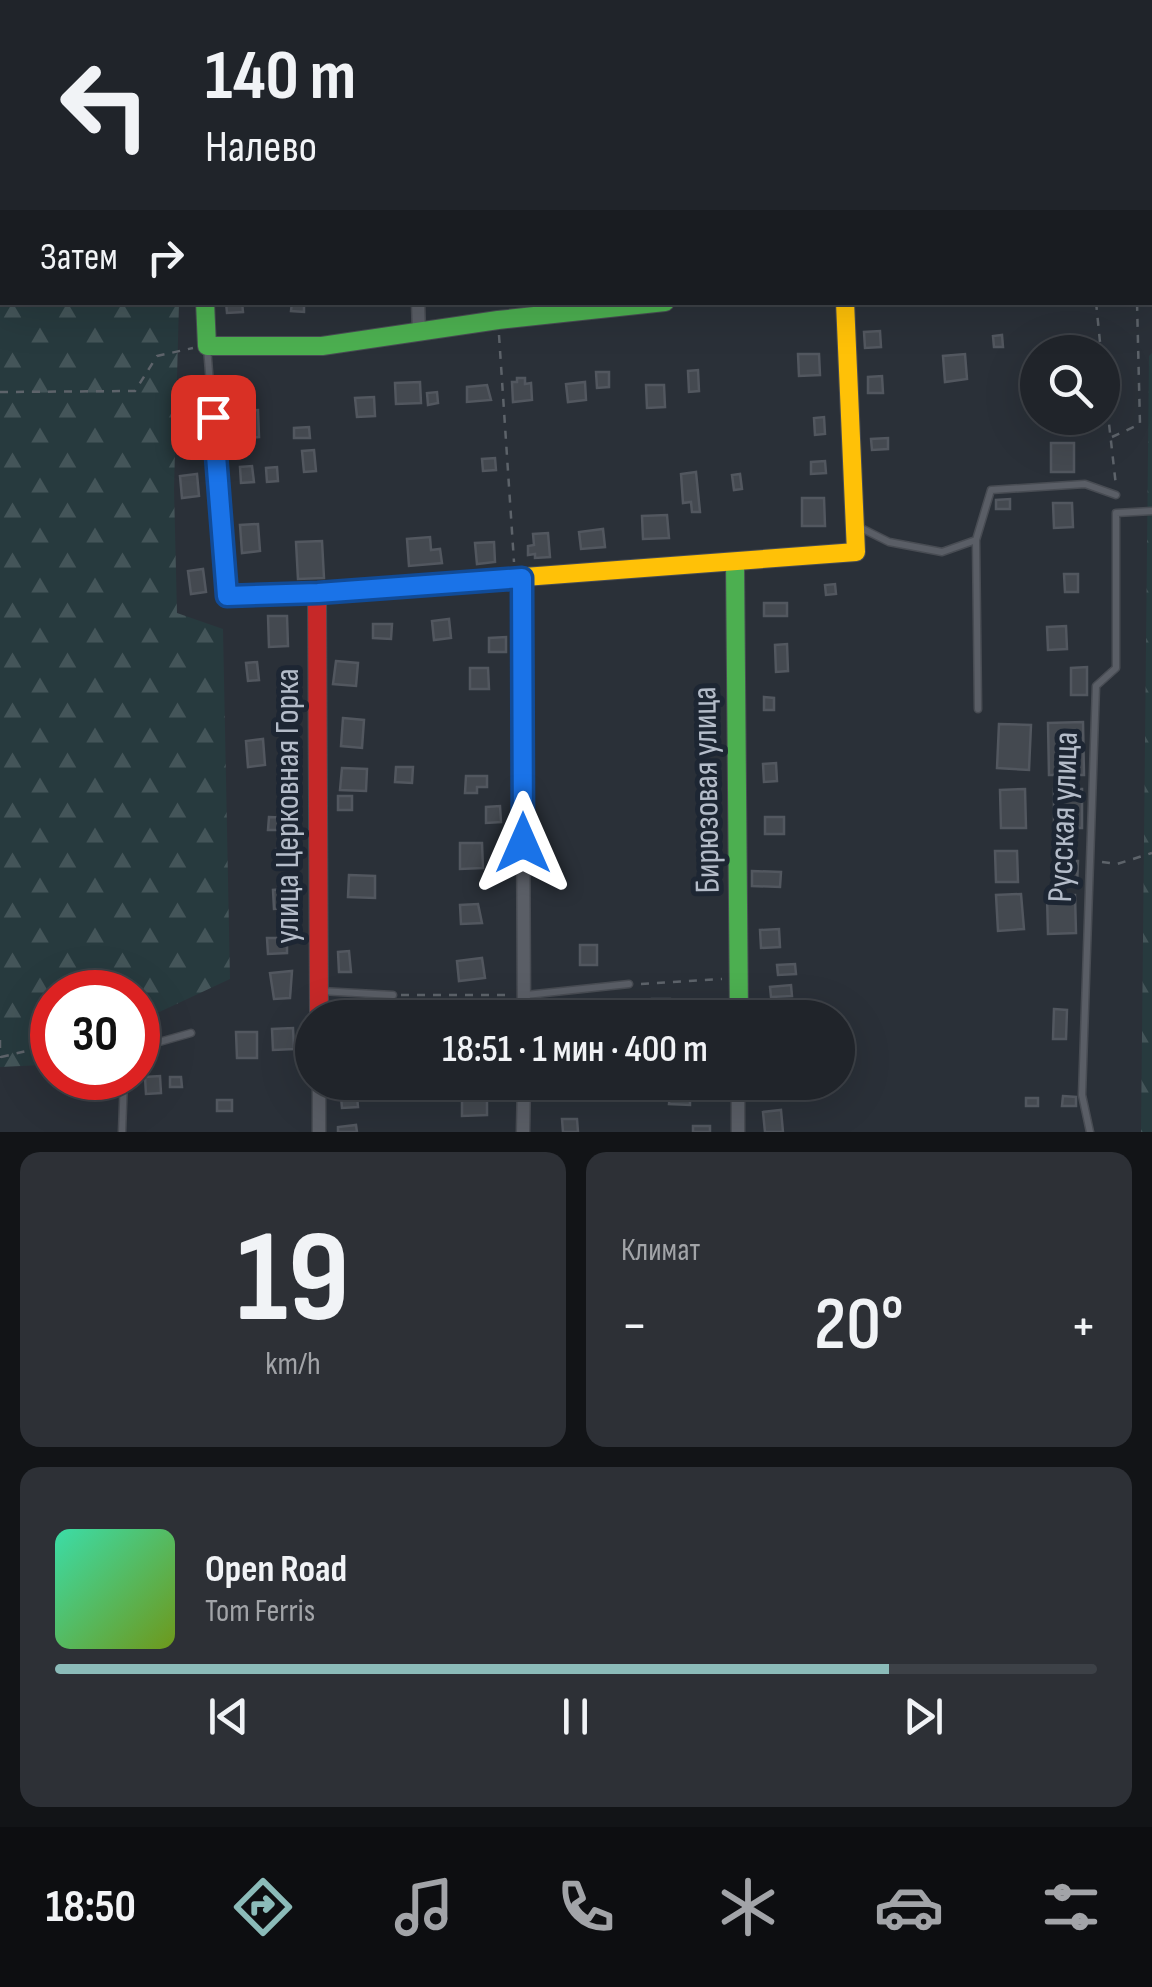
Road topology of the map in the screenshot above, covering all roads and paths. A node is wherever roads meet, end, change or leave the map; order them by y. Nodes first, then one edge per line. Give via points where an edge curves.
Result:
1 (205, 305) edge
2 (418, 305) edge
3 (636, 305) edge
4 (844, 305) edge
5 (1096, 305) edge
6 (1137, 305) edge
7 (498, 320) junction
8 (419, 334) junction
9 (1100, 335) edge
10 (207, 346) junction
11 (0, 392) edge
12 (1112, 435) edge
13 (1112, 438) junction
14 (1116, 495) joint
15 (1152, 511) edge
16 (856, 526) junction
17 (976, 540) junction
18 (735, 562) junction
19 (518, 578) junction
20 (318, 593) junction
21 (978, 709) dead end
22 (1152, 853) edge
23 (1090, 861) junction
24 (739, 978) junction
25 (629, 984) joint
26 (319, 990) junction
27 (393, 995) joint
28 (524, 995) junction
29 (319, 1000) edge
30 (524, 1000) edge
31 (739, 1000) edge
32 (190, 1033) dead end
33 (0, 1040) edge
34 (160, 1042) edge
35 (30, 1051) edge
36 (1, 1058) edge
37 (123, 1100) edge
38 (319, 1100) edge
39 (524, 1100) edge
40 (738, 1100) edge
41 (122, 1132) edge
42 (319, 1132) edge
43 (524, 1132) edge
44 (738, 1132) edge
45 (1090, 1132) edge

1 - 10 street
2 - 8 street
3 - 7 street
4 - 16 street
5 - 9 path
6 - 13 path via 1140,424
7 - 8 street
7 - 19 path
8 - 10 street via 322,346
10 - 11 path via 157,356 135,391
10 - 20 lane via 227,596
12 - 13 path
13 - 14 path
14 - 17 lane via 1085,484 991,490
15 - 23 lane, Русская улица via 1116,513 1116,668 1096,686
16 - 17 lane via 889,542 942,552
16 - 18 street via 856,552
17 - 21 lane
18 - 19 street
18 - 24 street, Бирюзовая улица
19 - 20 street
19 - 28 street
20 - 26 street, улица Церковная Горка
22 - 23 path via 1117,864
23 - 45 lane, Русская улица via 1082,1095
24 - 25 path
24 - 31 street, Бирюзовая улица
25 - 28 lane
26 - 27 lane
26 - 29 street, улица Церковная Горка
27 - 28 path
28 - 30 street
32 - 34 lane
33 - 36 path
35 - 36 path
37 - 41 lane
38 - 42 street
39 - 43 street
40 - 44 street

